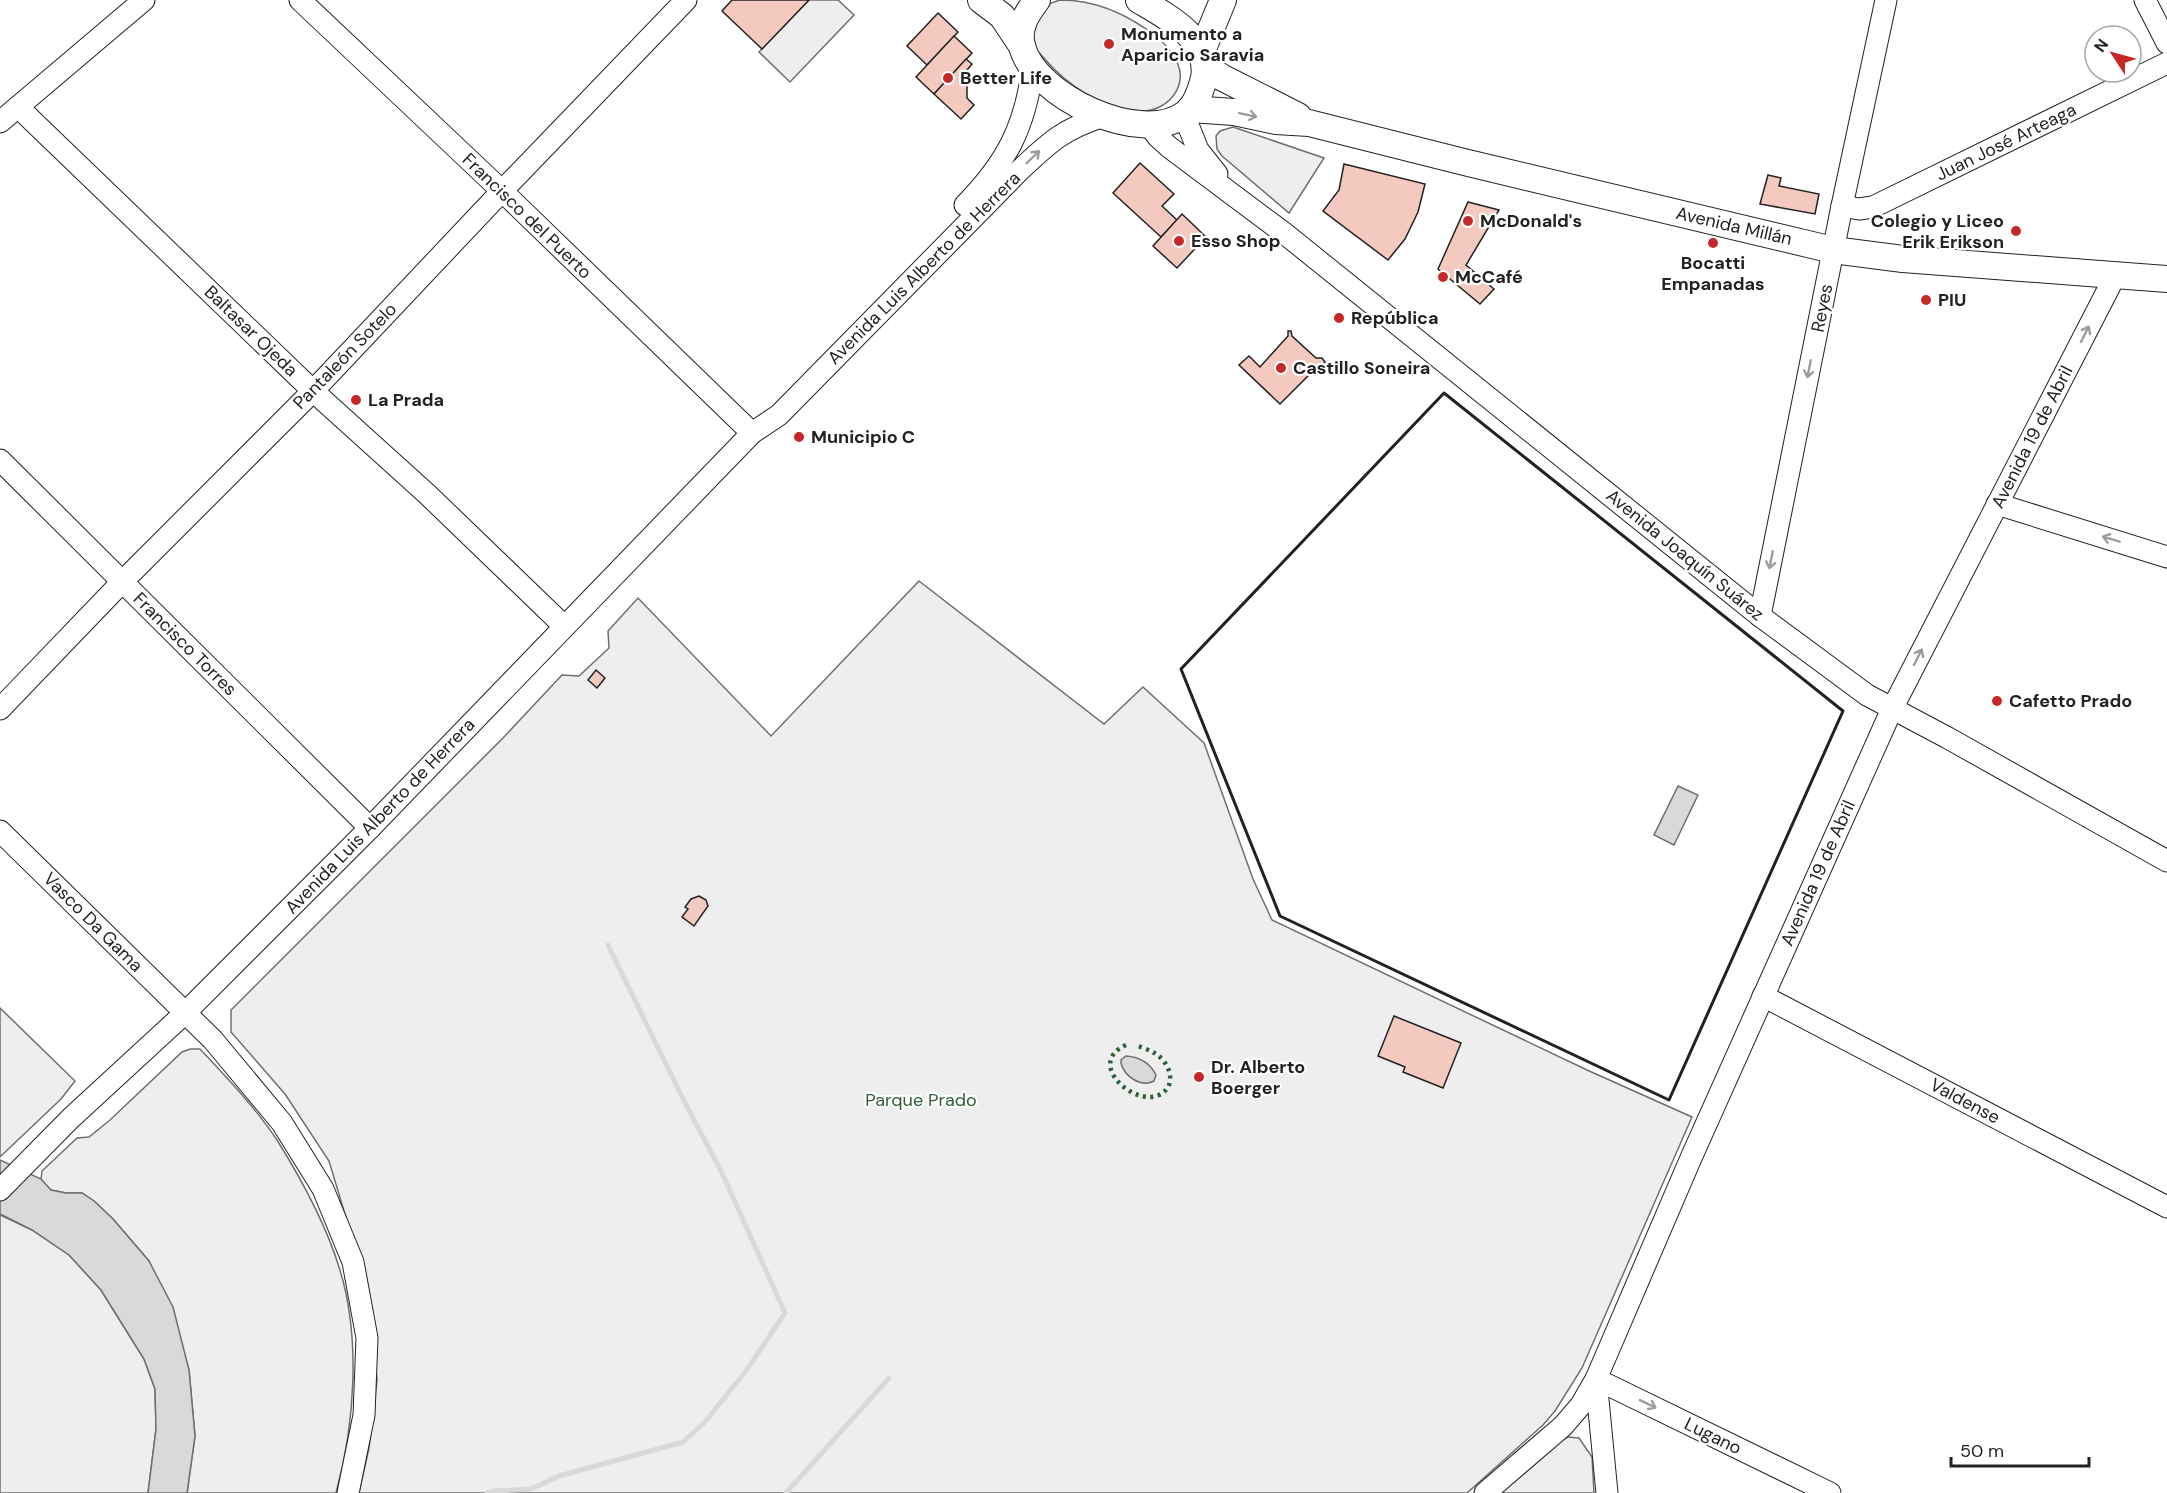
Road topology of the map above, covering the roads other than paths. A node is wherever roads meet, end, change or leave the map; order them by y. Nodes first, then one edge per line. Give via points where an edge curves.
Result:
1 (144, 0) edge
2 (300, 0) edge
3 (686, 0) edge
4 (981, 0) edge
5 (1037, 0) edge
6 (1139, 0) edge
7 (1223, 0) edge
8 (1886, 0) edge
9 (2145, 0) edge
10 (2167, 43) edge
11 (1027, 56) junction
12 (1204, 59) junction
13 (2167, 63) edge
14 (18, 107) junction
15 (1187, 112) junction
16 (1104, 116) junction
17 (0, 122) edge
18 (1309, 123) junction
19 (1149, 125) junction
20 (502, 191) junction
21 (1237, 197) junction
22 (1842, 206) junction
23 (1833, 250) junction
24 (2115, 276) junction
25 (2167, 279) edge
26 (313, 391) junction
27 (752, 433) junction
28 (0, 460) edge
29 (1997, 504) junction
30 (2167, 557) edge
31 (123, 582) junction
32 (1760, 616) junction
33 (564, 626) junction
34 (0, 709) edge
35 (1892, 709) junction
36 (370, 828) junction
37 (0, 831) edge
38 (2167, 861) edge
39 (1763, 996) junction
40 (185, 1013) junction
41 (0, 1190) edge
42 (2167, 1207) edge
43 (1596, 1378) junction
44 (348, 1493) edge
45 (1485, 1493) edge
46 (1607, 1493) edge
47 (1830, 1493) edge

1 - 14 street
2 - 20 street, Francisco del Puerto
3 - 20 street, Pantaleón Sotelo
4 - 11 main road via 1002,16
5 - 11 main road via 1021,27
6 - 12 main road, Avenida Millán via 1180,26
7 - 12 main road
8 - 22 street, Reyes
9 - 10 street
11 - 16 main road via 1056,90
11 - 27 street, Avenida Luis Alberto de Herrera via 1030,90 1011,148 999,166 983,187 768,406
12 - 15 main road via 1201,90
12 - 18 main road, Avenida Millán via 1221,77
13 - 22 street, Juan José Arteaga via 1873,207
14 - 17 street
14 - 26 street, Baltasar Ojeda
15 -> 18 main road, Avenida Millán via 1234,112
15 - 19 main road
15 - 21 street, Avenida Joaquín Suárez via 1198,150
16 - 19 main road
27 -> 16 street, Avenida Luis Alberto de Herrera via 779,415 1047,144 1067,130
18 - 23 main road, Avenida Millán
19 - 21 street, Avenida Joaquín Suárez via 1169,147
20 - 26 street, Pantaleón Sotelo
20 - 27 street, Francisco del Puerto
21 - 32 street, Avenida Joaquín Suárez
22 - 23 street, Reyes
23 - 24 main road, Avenida Millán
23 -> 32 street, Reyes
24 - 25 main road, Avenida Millán
29 -> 24 street, Avenida 19 de Abril
26 - 31 street, Pantaleón Sotelo
26 - 33 street, Baltasar Ojeda via 428,494
27 - 33 street, Avenida Luis Alberto de Herrera
28 - 31 street, Francisco Torres
30 -> 29 street
35 -> 29 street, Avenida 19 de Abril
31 - 34 street, Pantaleón Sotelo
31 - 36 street, Francisco Torres
32 - 35 street, Avenida Joaquín Suárez
33 - 36 street, Avenida Luis Alberto de Herrera
35 - 38 street, Avenida Joaquín Suárez
35 - 39 street, Avenida 19 de Abril
36 - 40 street, Avenida Luis Alberto de Herrera
37 - 40 street, Vasco Da Gama
39 - 42 street, Valdense
39 - 43 street, Avenida 19 de Abril
40 - 41 street, Avenida Luis Alberto de Herrera via 51,1137
40 - 44 street, Vasco Da Gama via 213,1040 282,1123 322,1189 353,1262 366,1338 364,1415
43 - 45 street via 1581,1406 1563,1426
43 - 46 street, Avenida 19 de Abril
43 -> 47 street, Lugano

